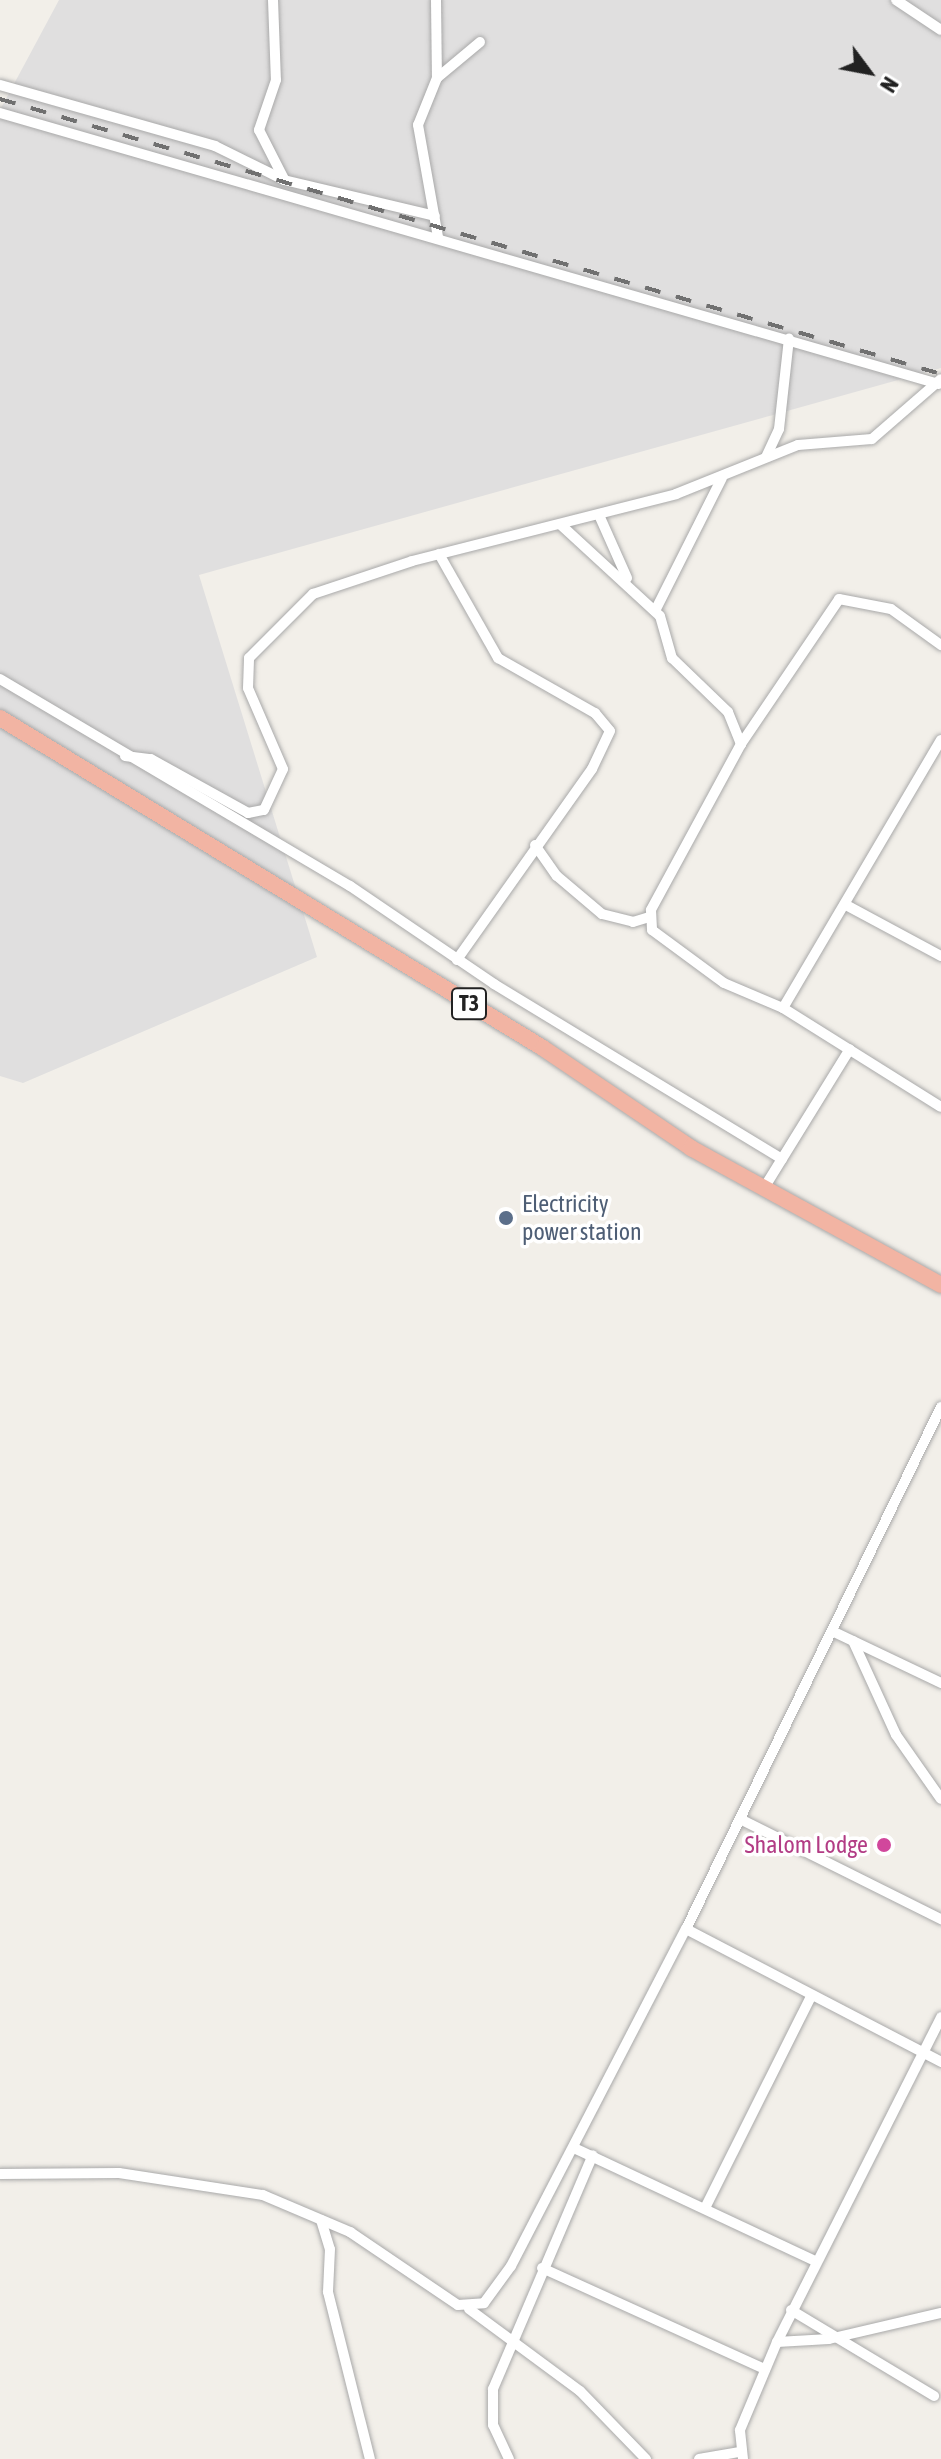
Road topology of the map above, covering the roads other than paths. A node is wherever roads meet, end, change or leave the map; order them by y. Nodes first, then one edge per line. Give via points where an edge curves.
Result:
1 (273, 0) edge
2 (436, 0) edge
3 (896, 0) edge
4 (941, 30) edge
5 (480, 42) dead end
6 (437, 78) junction
7 (0, 85) edge
8 (0, 113) edge
9 (284, 180) junction
10 (435, 216) junction
11 (438, 237) junction
12 (789, 339) junction
13 (939, 382) edge
14 (765, 458) junction
15 (722, 478) junction
16 (599, 515) junction
17 (561, 525) junction
18 (439, 554) junction
19 (628, 580) junction
20 (655, 611) junction
21 (941, 645) edge
22 (0, 679) edge
23 (0, 718) edge
24 (941, 740) edge
25 (741, 744) junction
26 (125, 756) junction
27 (535, 845) junction
28 (846, 905) junction
29 (649, 917) junction
30 (941, 956) edge
31 (457, 960) junction
32 (783, 1008) junction
33 (850, 1049) junction
34 (941, 1107) edge
35 (782, 1159) junction
36 (764, 1188) junction
37 (941, 1285) edge
38 (941, 1407) edge
39 (832, 1631) junction
40 (853, 1641) junction
41 (941, 1683) edge
42 (941, 1799) edge
43 (740, 1819) junction
44 (941, 1919) edge
45 (686, 1929) junction
46 (811, 1996) junction
47 (941, 2017) edge
48 (924, 2053) junction
49 (941, 2062) edge
50 (574, 2148) junction
51 (593, 2155) junction
52 (0, 2174) edge
53 (706, 2206) junction
54 (321, 2220) junction
55 (815, 2261) junction
56 (542, 2268) junction
57 (469, 2309) junction
58 (791, 2310) junction
59 (941, 2313) edge
60 (829, 2339) junction
61 (777, 2342) junction
62 (510, 2343) junction
63 (765, 2369) junction
64 (934, 2396) dead end
65 (740, 2455) edge
66 (370, 2459) edge
67 (509, 2459) edge
68 (646, 2459) edge
69 (699, 2459) edge

1 - 9 street via 276,80 259,130
2 - 6 street
3 - 4 street
5 - 6 street
6 - 10 street via 418,125
7 - 9 street via 215,146
8 - 11 street
9 - 10 street
10 - 11 street
11 - 12 street
12 - 13 street
12 - 14 street via 779,429
13 - 14 street via 872,439 798,445
14 - 15 street
15 - 16 street
15 - 20 street
16 - 17 street
16 - 19 street
17 - 18 street
17 - 19 street
18 - 26 street via 313,594 252,651 248,688 283,769 264,810 248,813 151,759
18 - 27 street via 498,658 610,727 592,769
19 - 20 street
20 - 25 street via 672,658 728,712
21 - 25 street via 891,609 839,599
22 - 26 street
23 - 36 highway, T3
24 - 28 street
25 - 29 street
26 - 31 street via 350,886
27 - 29 street via 602,914 633,922
27 - 31 street
28 - 30 street
28 - 32 street
29 - 32 street via 660,937 724,983
31 - 35 street
32 - 33 street
33 - 34 street
33 - 35 street
35 - 36 street
36 - 37 highway, T3
38 - 39 street
39 - 40 street
39 - 43 street
40 - 41 street
40 - 42 street via 896,1735
43 - 44 street
43 - 45 street
45 - 46 street
45 - 50 street
46 - 48 street
46 - 53 street
47 - 48 street
48 - 49 street
48 - 55 street
50 - 51 street
50 - 57 street via 498,2288
51 - 53 street
51 - 56 street
52 - 54 street via 119,2173 212,2184 263,2195
53 - 55 street
54 - 57 street
54 - 66 street via 330,2249 328,2292
55 - 58 street
56 - 62 street
56 - 63 street
57 - 62 street
58 - 60 street
58 - 61 street
59 - 60 street
60 - 61 street
60 - 64 street
61 - 63 street
62 - 67 street via 491,2410
62 - 68 street via 580,2391
63 - 65 street
65 - 69 street

